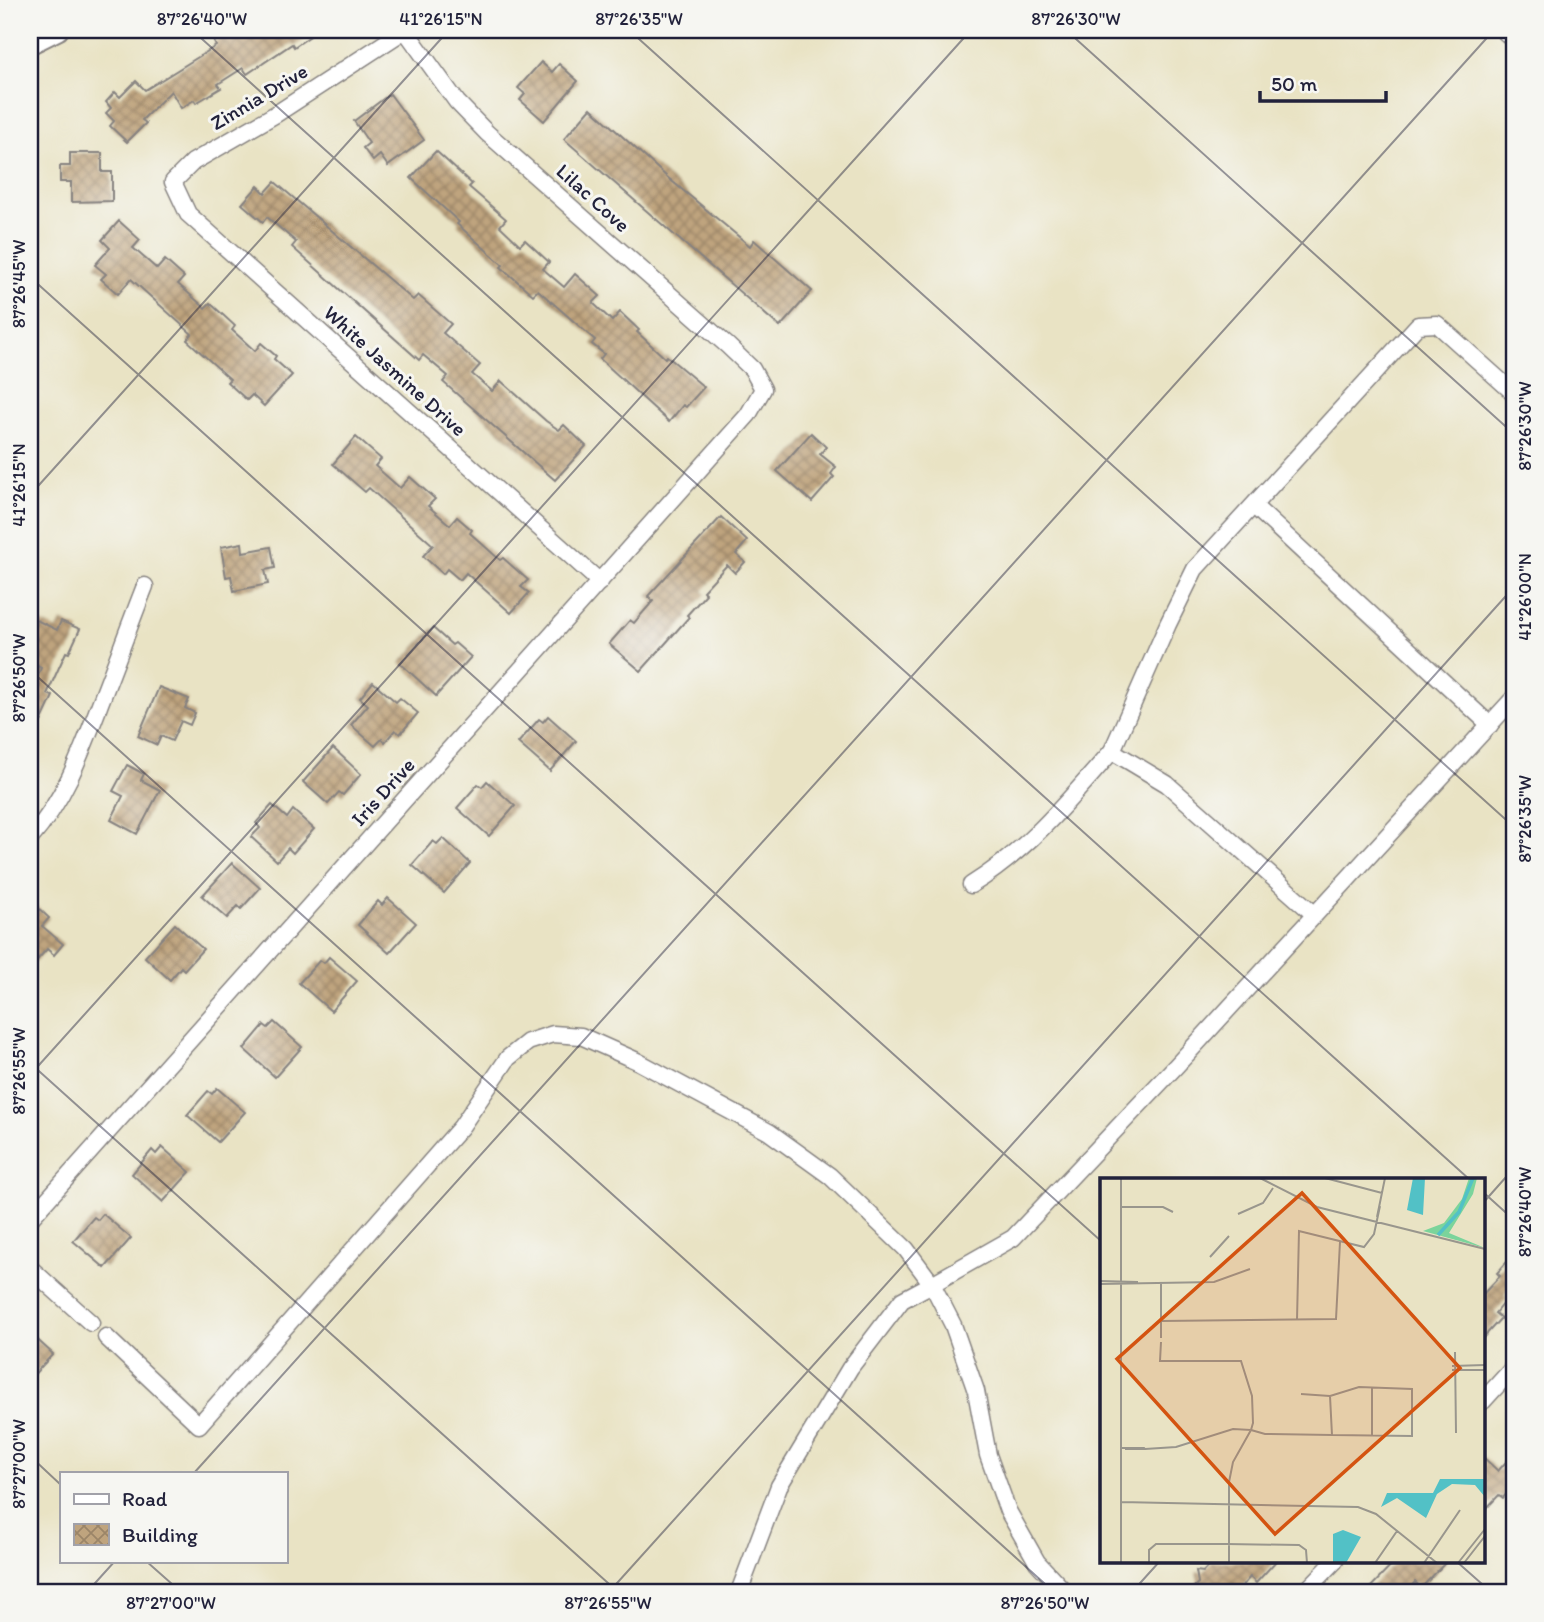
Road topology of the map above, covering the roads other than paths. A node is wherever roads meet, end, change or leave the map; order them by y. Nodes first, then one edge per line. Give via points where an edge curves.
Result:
1 (58, 30) edge
2 (405, 30) edge
3 (1503, 30) edge
4 (1514, 40) edge
5 (30, 44) edge
6 (173, 182) joint
7 (763, 389) joint
8 (1514, 394) edge
9 (1254, 506) junction
10 (600, 582) junction
11 (145, 586) dead end
12 (1514, 698) edge
13 (1490, 725) junction
14 (1112, 751) junction
15 (30, 839) edge
16 (971, 885) dead end
17 (1314, 914) junction
18 (30, 1219) edge
19 (30, 1268) edge
20 (932, 1284) junction
21 (91, 1323) dead end
22 (106, 1337) dead end
23 (1514, 1367) edge
24 (1484, 1400) edge
25 (1334, 1562) edge
26 (739, 1592) edge
27 (1065, 1592) edge
28 (1306, 1592) edge

1 - 5 street
2 - 6 street, Zinnia Drive via 192,162
2 - 7 street, Lilac Cove via 457,102 487,133 728,346 752,369
3 - 4 street
6 - 10 street, White Jasmine Drive via 188,214
7 - 10 street, Iris Drive via 748,415
8 - 9 street via 1437,324 1418,325
9 - 13 street
9 - 14 street via 1195,569
10 - 18 street, Iris Drive
11 - 15 street via 62,795
12 - 13 street
13 - 17 street
14 - 16 street via 1051,821 1000,867
14 - 17 street via 1167,784
17 - 20 street via 1013,1238
19 - 21 street
20 - 22 street via 906,1249 830,1176 769,1132 637,1061 581,1036 553,1034 528,1042 508,1058 461,1127 200,1425
20 - 26 street via 902,1300 850,1368 779,1486
20 - 27 street via 953,1325 971,1378 988,1455 1008,1511 1037,1562
23 - 24 street
25 - 28 street

